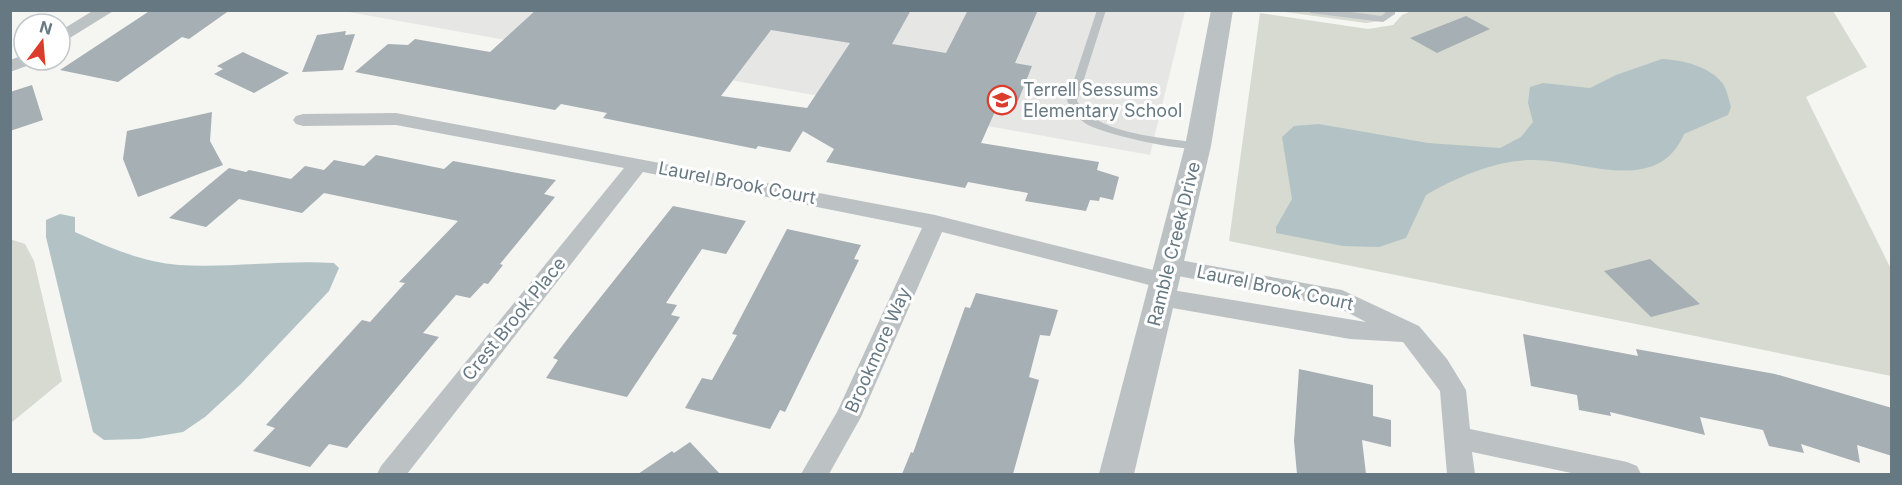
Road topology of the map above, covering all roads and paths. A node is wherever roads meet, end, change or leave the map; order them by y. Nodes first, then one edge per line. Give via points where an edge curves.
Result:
1 (106, 10) edge
2 (1102, 10) edge
3 (1222, 10) edge
4 (1311, 10) edge
5 (1389, 10) edge
6 (1349, 13) edge
7 (72, 31) edge
8 (303, 120) dead end
9 (1198, 146) junction
10 (638, 164) junction
11 (935, 223) junction
12 (1165, 281) junction
13 (1457, 436) junction
14 (391, 474) edge
15 (815, 474) edge
16 (1116, 474) edge
17 (1461, 474) edge
18 (1627, 474) edge

1 - 7 street
2 - 9 lane via 1072,101 1074,111 1107,130
3 - 9 street, Ramble Creek Drive
4 - 6 lane
5 - 6 lane via 1390,14 1383,19
8 - 10 street, Laurel Brook Court via 396,119
9 - 12 street, Ramble Creek Drive
10 - 11 street, Laurel Brook Court
10 - 14 street, Crest Brook Place
11 - 12 street, Laurel Brook Court
11 - 15 street, Brookmore Way via 848,417
12 - 13 street, Laurel Brook Court via 1350,330 1410,333 1453,390
12 - 16 street, Ramble Creek Drive
13 - 17 street, Laurel Brook Court
13 - 18 street

